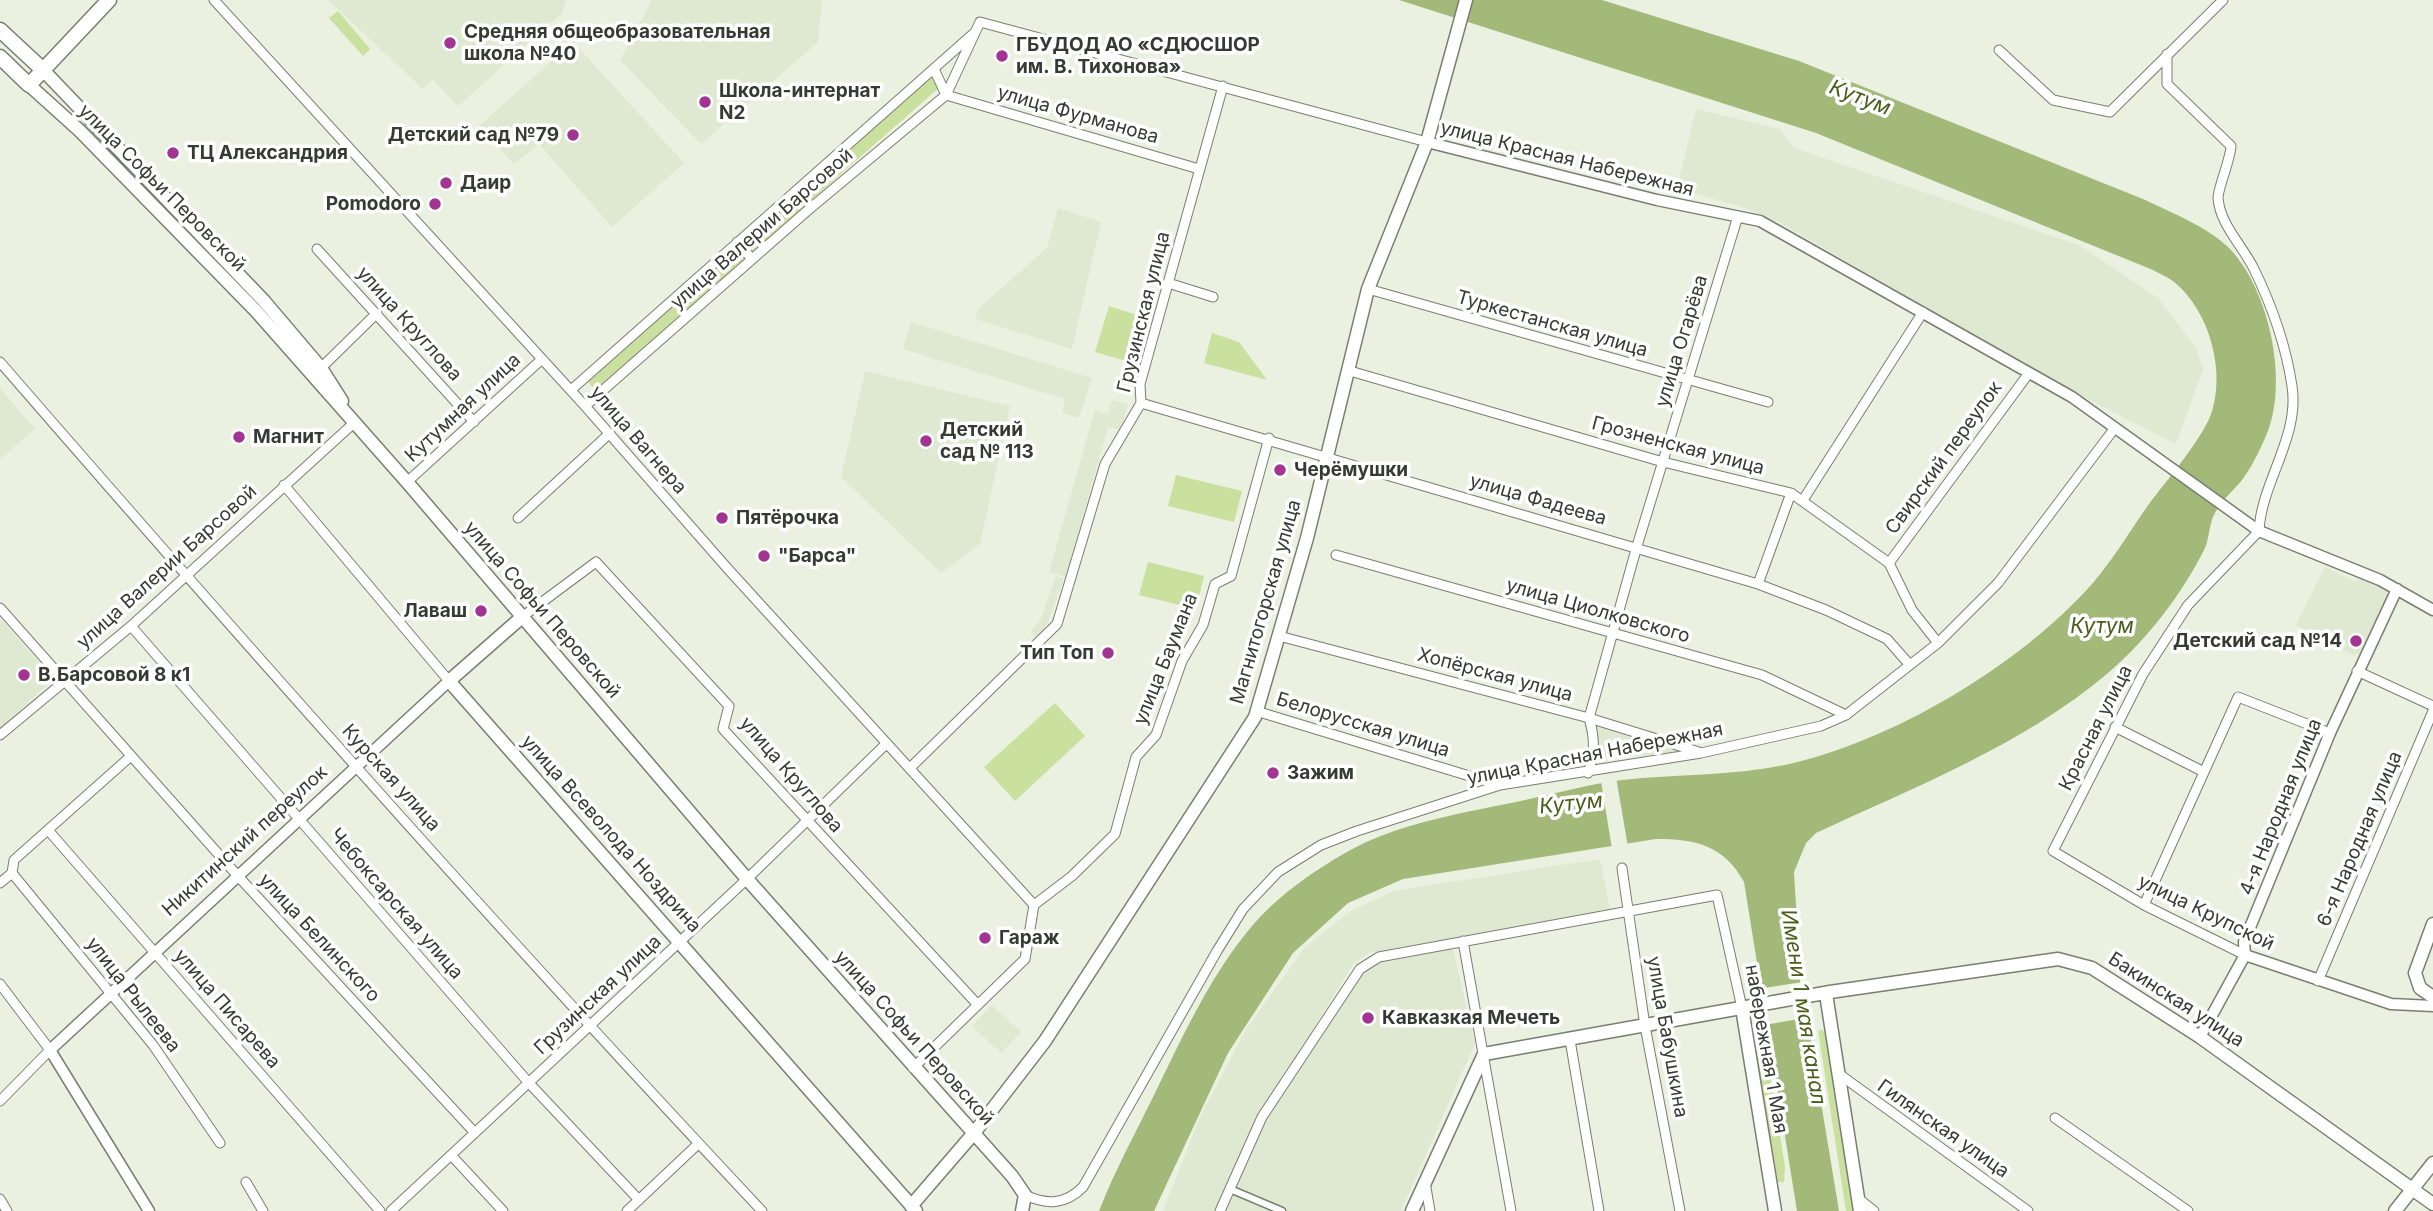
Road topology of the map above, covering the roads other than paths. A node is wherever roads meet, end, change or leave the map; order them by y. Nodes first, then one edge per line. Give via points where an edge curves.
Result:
1 (110, 0) edge
2 (214, 0) edge
3 (1466, 0) edge
4 (2224, 0) edge
5 (0, 30) edge
6 (975, 32) junction
7 (1999, 50) dead end
8 (2166, 54) junction
9 (0, 57) edge
10 (934, 69) junction
11 (43, 70) junction
12 (29, 85) junction
13 (1223, 86) junction
14 (946, 95) junction
15 (1427, 142) junction
16 (1199, 169) junction
17 (1738, 216) junction
18 (737, 243) junction
19 (317, 249) dead end
20 (752, 259) junction
21 (1168, 283) junction
22 (1368, 289) junction
23 (1213, 298) dead end
24 (1923, 312) junction
25 (377, 313) junction
26 (542, 359) junction
27 (0, 362) edge
28 (321, 368) junction
29 (1350, 371) junction
30 (2029, 373) junction
31 (1688, 381) junction
32 (570, 390) junction
33 (1141, 402) junction
34 (1768, 402) dead end
35 (585, 405) junction
36 (355, 422) junction
37 (474, 422) junction
38 (2114, 429) junction
39 (610, 433) junction
40 (1269, 438) junction
41 (1325, 458) junction
42 (1663, 462) junction
43 (407, 482) junction
44 (284, 485) junction
45 (1791, 493) junction
46 (1803, 500) junction
47 (518, 518) dead end
48 (2259, 531) junction
49 (1637, 546) junction
50 (1336, 555) dead end
51 (1889, 564) junction
52 (185, 576) junction
53 (1758, 584) junction
54 (2397, 589) junction
55 (2432, 606) edge
56 (0, 608) edge
57 (522, 617) junction
58 (131, 626) junction
59 (1612, 634) junction
60 (1279, 636) junction
61 (1938, 643) junction
62 (1909, 664) junction
63 (2357, 671) junction
64 (64, 680) junction
65 (449, 681) junction
66 (2433, 708) edge
67 (1256, 711) junction
68 (1846, 715) junction
69 (1589, 718) junction
70 (2116, 727) junction
71 (2330, 733) junction
72 (0, 735) edge
73 (886, 744) junction
74 (1701, 753) junction
75 (131, 756) junction
76 (356, 765) junction
77 (909, 768) junction
78 (2204, 772) junction
79 (1588, 773) junction
80 (1500, 785) junction
81 (299, 819) junction
82 (805, 821) junction
83 (48, 830) junction
84 (2053, 851) joint
85 (1622, 868) dead end
86 (12, 873) junction
87 (237, 875) junction
88 (747, 879) junction
89 (0, 883) edge
90 (1034, 905) junction
91 (2144, 905) junction
92 (1628, 909) junction
93 (2433, 924) edge
94 (1463, 941) junction
95 (681, 942) junction
96 (153, 952) junction
97 (2245, 955) junction
98 (2318, 981) junction
99 (0, 984) edge
100 (111, 992) junction
101 (1820, 995) junction
102 (2433, 997) edge
103 (978, 1005) junction
104 (2433, 1006) edge
105 (1748, 1008) junction
106 (1645, 1026) junction
107 (589, 1027) junction
108 (2200, 1037) junction
109 (1570, 1040) junction
110 (50, 1049) junction
111 (1484, 1054) junction
112 (913, 1068) junction
113 (1839, 1074) junction
114 (529, 1083) junction
115 (0, 1101) edge
116 (2055, 1118) dead end
117 (475, 1133) junction
118 (974, 1133) junction
119 (220, 1143) dead end
120 (698, 1144) junction
121 (451, 1155) junction
122 (2433, 1163) edge
123 (1425, 1181) junction
124 (246, 1182) dead end
125 (1230, 1189) junction
126 (2412, 1190) junction
127 (1025, 1195) junction
128 (0, 1199) edge
129 (639, 1200) junction
130 (2433, 1204) edge
131 (1859, 1205) edge
132 (911, 1209) edge
133 (7, 1211) edge
134 (149, 1211) edge
135 (263, 1211) edge
136 (380, 1211) edge
137 (391, 1211) edge
138 (503, 1211) edge
139 (627, 1211) edge
140 (762, 1211) edge
141 (1022, 1211) edge
142 (1220, 1211) edge
143 (1282, 1211) edge
144 (1412, 1211) edge
145 (1430, 1211) edge
146 (1511, 1211) edge
147 (1599, 1211) edge
148 (1680, 1211) edge
149 (1775, 1211) edge
150 (1874, 1211) edge
151 (2028, 1211) edge
152 (2188, 1211) edge
153 (2395, 1211) edge

1 - 11 main road
2 - 26 street, улица Вагнера
3 - 15 main road, Магнитогорская улица
4 - 8 street
5 - 11 main road
6 - 10 street, улица Валерии Барсовой
6 - 13 street, улица Красная Набережная via 980,22 1004,26
6 - 14 street, улица Валерии Барсовой
7 - 8 street via 2053,100 2110,112
8 - 48 street via 2167,84 2231,146 2230,165 2218,196 2279,329 2293,389 2286,446 2260,511
9 - 12 main road, улица Софьи Перовской
10 - 14 street
10 - 18 street, улица Валерии Барсовой
11 - 12 main road
11 - 28 main road via 264,301
12 - 36 main road, улица Софьи Перовской via 256,311
13 - 15 street, улица Красная Набережная
13 - 16 street, Грузинская улица
14 - 16 street, улица Фурманова
14 - 20 street, улица Валерии Барсовой
15 - 17 street, улица Красная Набережная
15 - 22 main road, Магнитогорская улица
16 - 21 street, Грузинская улица
17 - 24 street, улица Красная Набережная via 1760,220
17 - 31 street, улица Огарёва
18 - 20 street
18 - 32 street, улица Валерии Барсовой
19 - 25 street, улица Круглова
20 - 35 street, улица Валерии Барсовой
21 - 23 street
21 - 33 street, Грузинская улица via 1140,384
22 - 29 main road, Магнитогорская улица
22 - 31 street, Туркестанская улица
24 - 30 street, улица Красная Набережная
24 - 46 street
25 - 28 street
25 - 37 street, улица Круглова
26 - 32 street, улица Вагнера
26 - 37 street, Кутумная улица
27 - 52 street, Курская улица
28 - 36 main road
29 - 41 main road, Магнитогорская улица
29 - 42 street, Грозненская улица
30 - 38 street, улица Красная Набережная via 2072,397
30 - 51 street, Свирский переулок
31 - 34 street, Туркестанская улица
31 - 42 street, улица Огарёва
32 - 35 street, улица Вагнера
33 - 40 street, улица Фадеева
33 - 77 street, Грузинская улица via 1105,464 1057,624
35 - 39 street, улица Вагнера
36 - 43 main road, улица Софьи Перовской
36 - 44 street, улица Валерии Барсовой
37 - 43 street, Кутумная улица
38 - 48 street, улица Красная Набережная
38 - 61 street, улица Красная Набережная via 1998,583
39 - 47 street
39 - 73 street, улица Вагнера
40 - 41 street, улица Фадеева
40 - 90 street, улица Баумана via 1231,576 1215,584 1203,625 1182,662 1156,735 1136,757 1115,834
41 - 49 street, улица Фадеева
41 - 60 main road, Магнитогорская улица
42 - 45 street, Грозненская улица
42 - 49 street, улица Огарёва
43 - 57 main road, улица Софьи Перовской
44 - 52 street, улица Валерии Барсовой
44 - 65 street, улица Всеволода Ноздрина
45 - 46 street, Грозненская улица
45 - 53 street
46 - 51 street, Грозненская улица
48 - 54 street, улица Красная Набережная
48 - 70 street, Красная улица via 2188,605 2143,674
49 - 53 street, улица Фадеева
49 - 59 street, улица Огарёва
50 - 59 street, улица Циолковского
51 - 61 street, Грозненская улица via 1912,610
52 - 58 street, улица Валерии Барсовой
52 - 76 street, Курская улица
53 - 62 street, улица Фадеева via 1886,639
54 - 55 street, улица Красная Набережная
54 - 63 street, 4-я Народная улица
56 - 64 street, улица Белинского
57 - 65 main road, Никитинский переулок
57 - 82 street, улица Круглова via 596,562 729,706 723,729
57 - 88 main road, улица Софьи Перовской
58 - 64 street, улица Валерии Барсовой
58 - 81 street, Чебоксарская улица
59 - 68 street, улица Циолковского via 1762,674
59 - 69 street, улица Огарёва
60 - 67 main road, Магнитогорская улица
60 - 69 street, Хопёрская улица
61 - 62 street, улица Красная Набережная
62 - 68 street, улица Красная Набережная
63 - 66 street
63 - 71 street, 4-я Народная улица
64 - 72 street, улица Валерии Барсовой
64 - 75 street, улица Белинского
65 - 76 street, Никитинский переулок
65 - 95 main road, улица Всеволода Ноздрина
66 - 98 street, 6-я Народная улица
67 - 80 street, Белорусская улица
67 - 118 main road, Магнитогорская улица via 1045,1041
68 - 74 street, улица Красная Набережная via 1821,726
69 - 74 street, Хопёрская улица
69 - 79 street via 1594,735
70 - 78 street
70 - 84 street, Красная улица
71 - 78 street via 2238,697
71 - 97 street, 4-я Народная улица via 2244,942
73 - 77 street, улица Вагнера
73 - 82 street, Грузинская улица
74 - 79 street, улица Красная Набережная
75 - 83 street
75 - 87 street, улица Белинского
76 - 81 street, Никитинский переулок
76 - 107 street, Курская улица
77 - 90 street, улица Вагнера
78 - 91 street
79 - 80 street, улица Красная Набережная
80 - 127 street, улица Красная Набережная via 1321,845 1279,872 1243,909 1083,1187 1071,1199 1053,1203
81 - 87 street, Никитинский переулок
81 - 114 street, Чебоксарская улица
82 - 88 street, Грузинская улица
82 - 103 street, улица Круглова
83 - 86 street via 14,860
83 - 96 street, улица Писарева
84 - 91 street, улица Крупской
85 - 92 street, улица Бабушкина
86 - 89 street
86 - 100 street, улица Рылеева
87 - 96 street, Никитинский переулок
87 - 117 street, улица Белинского
88 - 95 street, Грузинская улица
88 - 112 main road, улица Софьи Перовской
90 - 103 street via 1025,959
91 - 97 street, улица Крупской
92 - 94 street
92 - 105 street, набережная 1 Мая via 1717,895
92 - 106 street, улица Бабушкина
93 - 102 main road via 2414,973 2420,988
94 - 111 street
94 - 125 street via 1379,957 1360,969 1262,1117
95 - 107 street, Грузинская улица
95 - 132 main road, улица Всеволода Ноздрина
96 - 100 street, Никитинский переулок
96 - 136 street, улица Писарева
97 - 98 street, улица Крупской
97 - 108 street, 4-я Народная улица
98 - 104 street, улица Крупской via 2392,1004
99 - 110 street
100 - 110 street, Никитинский переулок
100 - 119 street, улица Рылеева
101 - 105 main road, Бакинская улица
101 - 108 main road, Бакинская улица via 2058,959 2092,968
101 - 113 main road
103 - 112 street
105 - 106 main road, Бакинская улица
105 - 149 main road, набережная 1 Мая
106 - 109 main road, Бакинская улица
106 - 148 street, улица Бабушкина
107 - 114 street, Грузинская улица
107 - 120 street, Курская улица
108 - 126 main road, Бакинская улица
109 - 111 main road, Бакинская улица
109 - 147 street
110 - 115 street, Никитинский переулок
110 - 134 street
111 - 123 main road
111 - 146 street
112 - 118 main road, улица Софьи Перовской
113 - 131 main road
113 - 151 street, Гилянская улица
114 - 117 street, Грузинская улица
114 - 129 street, Чебоксарская улица
116 - 152 street
117 - 121 street, Грузинская улица
118 - 127 main road, улица Софьи Перовской
118 - 132 main road, Магнитогорская улица
120 - 129 street
120 - 140 street, Курская улица
121 - 137 street, Грузинская улица
121 - 138 street
122 - 126 main road
123 - 144 main road
123 - 145 street
124 - 135 street
125 - 142 street
125 - 143 street
126 - 130 main road, Бакинская улица
126 - 153 main road
127 - 141 main road
128 - 133 street
129 - 139 street
131 - 150 street

